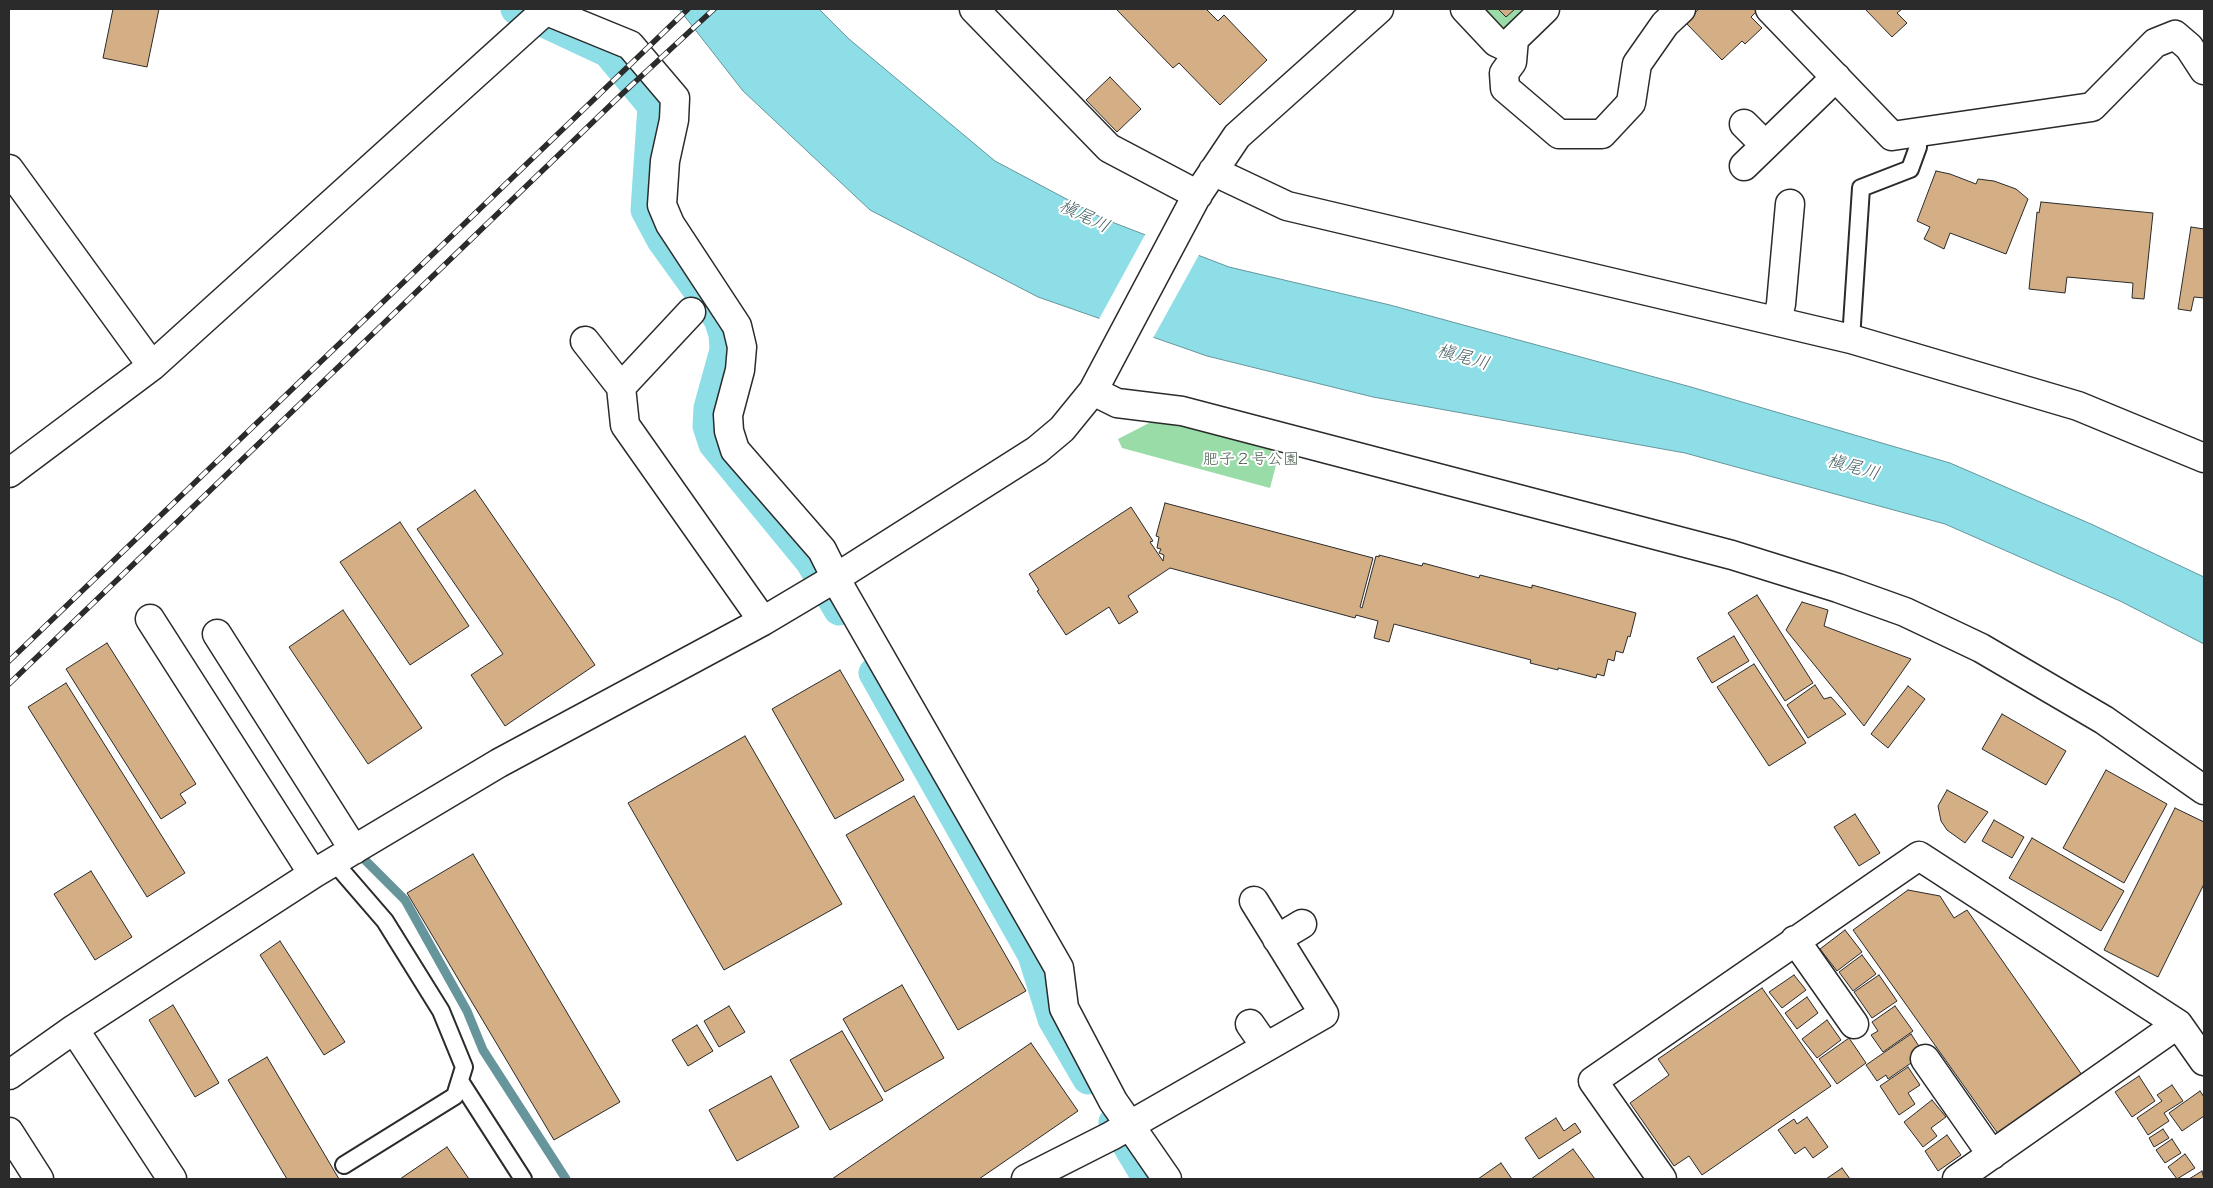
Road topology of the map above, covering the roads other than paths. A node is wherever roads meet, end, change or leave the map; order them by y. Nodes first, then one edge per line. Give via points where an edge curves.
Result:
1 (974, 9) edge
2 (1379, 9) edge
3 (1465, 9) edge
4 (1545, 9) edge
5 (1681, 9) edge
6 (1770, 9) edge
7 (539, 15) edge
8 (1513, 50) junction
9 (2204, 70) edge
10 (1836, 77) junction
11 (1744, 124) dead end
12 (1918, 132) junction
13 (1766, 145) junction
14 (1744, 166) dead end
15 (9, 168) edge
16 (1212, 171) junction
17 (1197, 196) junction
18 (1790, 204) dead end
19 (691, 312) dead end
20 (1777, 321) junction
21 (1851, 339) junction
22 (585, 341) dead end
23 (152, 366) junction
24 (1096, 385) junction
25 (621, 387) junction
26 (2204, 458) edge
27 (9, 473) edge
28 (835, 578) junction
29 (150, 619) dead end
30 (763, 621) junction
31 (218, 634) dead end
32 (2204, 790) edge
33 (333, 862) junction
34 (1254, 901) dead end
35 (1302, 924) dead end
36 (1277, 938) junction
37 (1795, 940) junction
38 (1250, 1024) dead end
39 (1854, 1024) dead end
40 (2178, 1024) junction
41 (74, 1028) junction
42 (1266, 1047) junction
43 (1925, 1059) dead end
44 (2204, 1061) edge
45 (9, 1075) edge
46 (460, 1081) junction
47 (1122, 1130) junction
48 (9, 1132) edge
49 (1992, 1155) junction
50 (344, 1165) dead end
51 (39, 1179) edge
52 (172, 1179) edge
53 (523, 1179) edge
54 (1026, 1179) edge
55 (1167, 1179) edge
56 (1662, 1179) edge
57 (1957, 1179) edge

1 - 17 street via 1109,148
2 - 16 street via 1238,136
3 - 8 street via 1496,42
4 - 8 street via 1514,39
5 - 8 street via 1665,24 1637,64 1631,103 1602,134 1559,134 1505,88 1504,73 1512,62
6 - 10 street
7 - 23 street
7 - 28 street via 630,45 675,98 662,205 670,224 737,326 742,347 740,370 728,415 734,450 822,550
9 - 12 street via 2189,47 2175,35 2155,43 2092,107
10 - 12 street via 1892,136
10 - 13 street
11 - 13 street
12 - 21 lane via 1918,147 1910,169 1861,188
13 - 14 street
15 - 23 street
16 - 17 street
16 - 20 street via 1287,206
17 - 24 street
18 - 20 street
19 - 25 street
20 - 21 street
21 - 26 street via 2078,406
22 - 25 street
23 - 27 street
24 - 28 street via 1062,429 1038,450
24 - 32 street via 1117,403 1182,411 1732,555 1905,612 1981,648 2104,720
25 - 30 street via 625,425
28 - 30 street
28 - 47 street via 1059,968 1064,1008 1112,1101
29 - 33 street
30 - 33 street via 499,764
31 - 33 street
33 - 41 street
33 - 46 lane via 385,921 441,1011 464,1067
34 - 36 street
35 - 36 street
36 - 42 street via 1324,1014
37 - 39 street
37 - 40 street via 1918,856
37 - 56 street via 1593,1080
38 - 42 street
40 - 44 street
40 - 49 street
41 - 45 street
41 - 52 street
42 - 47 street
43 - 49 street
46 - 50 lane via 455,1096
46 - 53 lane
47 - 54 street
47 - 55 street
48 - 51 street
49 - 57 street

